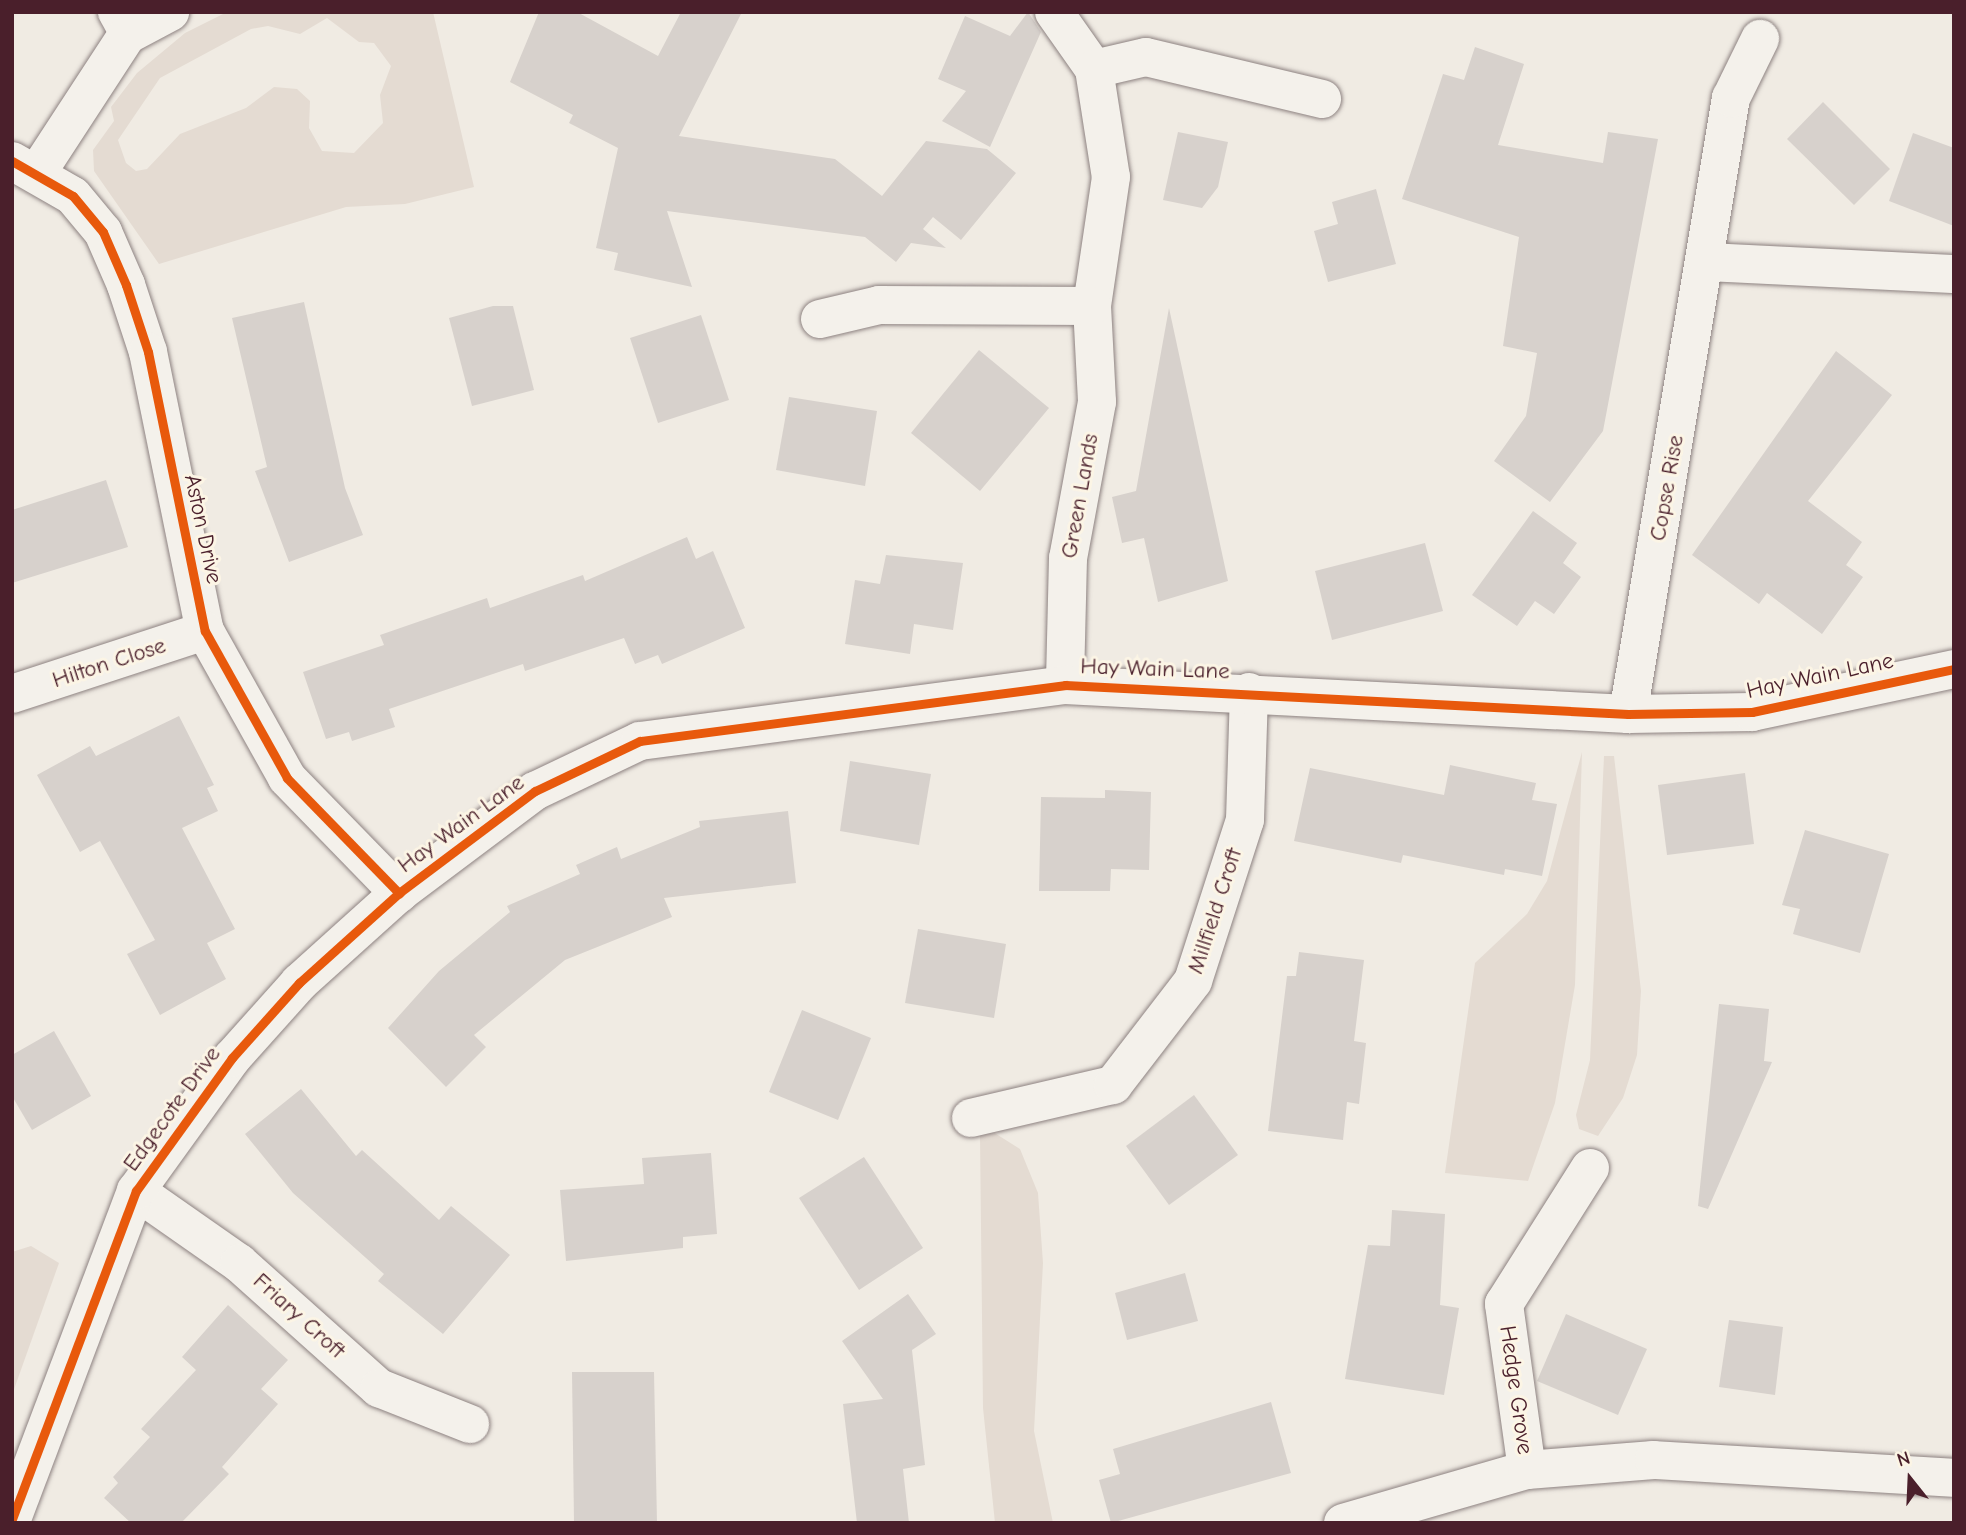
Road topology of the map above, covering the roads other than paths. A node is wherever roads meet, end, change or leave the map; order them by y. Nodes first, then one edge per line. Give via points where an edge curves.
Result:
1 (170, 12) edge
2 (1054, 12) edge
3 (120, 24) edge
4 (1760, 39) dead end
5 (1094, 69) junction
6 (1322, 99) dead end
7 (25, 167) edge
8 (1706, 262) junction
9 (1954, 274) edge
10 (1092, 306) junction
11 (820, 319) dead end
12 (205, 631) junction
13 (1954, 669) edge
14 (1065, 685) junction
15 (1249, 692) junction
16 (12, 694) edge
17 (1628, 714) junction
18 (399, 893) junction
19 (971, 1118) dead end
20 (1590, 1168) dead end
21 (136, 1191) junction
22 (470, 1424) dead end
23 (1527, 1470) junction
24 (1954, 1478) edge
25 (12, 1519) edge
26 (1343, 1523) edge

1 - 3 street
2 - 5 street, Green Lands
3 - 7 street
4 - 8 street, Copse Rise via 1731,99
5 - 6 street via 1146,57
5 - 10 street, Green Lands via 1111,177
7 - 12 street, Aston Drive via 73,196 103,232 127,285 148,352
8 - 9 street
8 - 17 street, Copse Rise
10 - 11 street via 879,305
10 - 14 street, Green Lands via 1097,402 1068,558
12 - 16 street, Hilton Close
12 - 18 street, Aston Drive via 287,778
13 - 17 street, Hay Wain Lane via 1752,712
14 - 15 street, Hay Wain Lane
14 - 18 street, Hay Wain Lane via 640,741 535,791
15 - 17 street, Hay Wain Lane
15 - 19 street, Millfield Croft via 1245,820 1193,981 1113,1085
18 - 21 street, Edgecote Drive via 299,983 232,1058
20 - 23 street, Hedge Grove via 1504,1304
21 - 22 street, Friary Croft via 239,1263 379,1388
21 - 25 street, Edgecote Drive
23 - 24 street via 1654,1460
23 - 26 street

